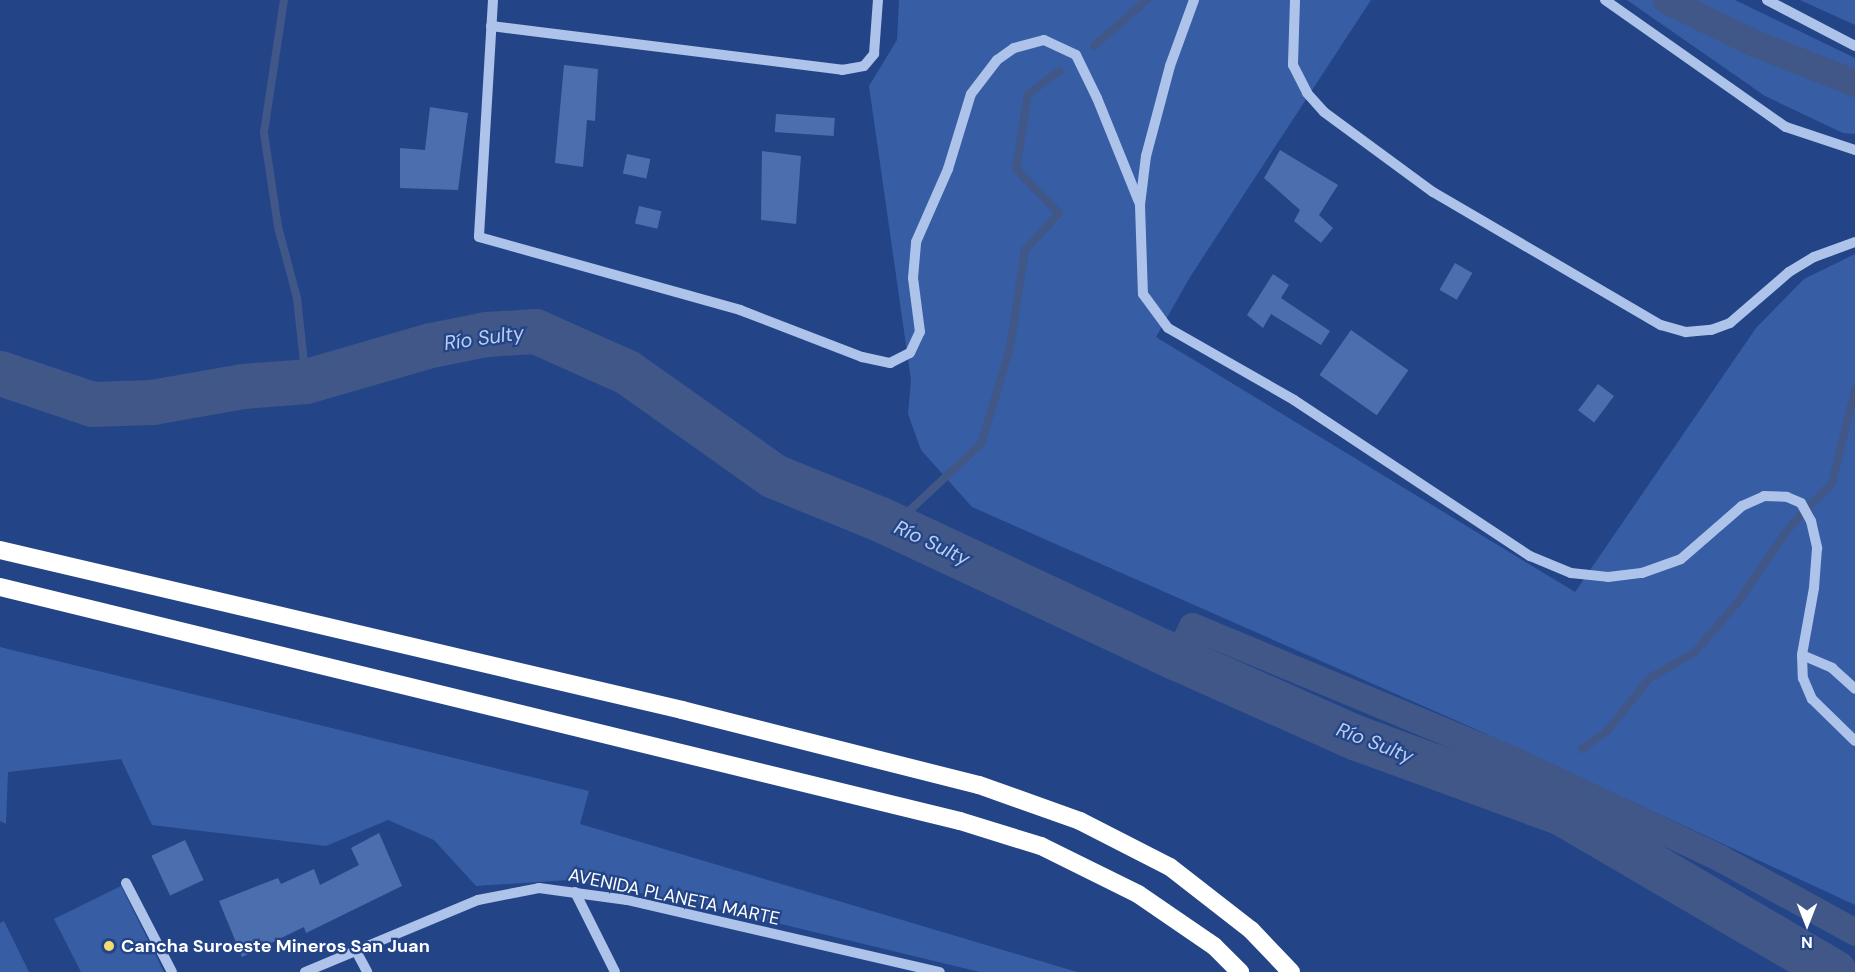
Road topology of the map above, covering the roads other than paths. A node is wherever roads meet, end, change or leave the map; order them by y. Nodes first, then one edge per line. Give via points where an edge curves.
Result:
1 (493, 0) edge
2 (878, 0) edge
3 (1194, 0) edge
4 (1295, 0) edge
5 (1605, 0) edge
6 (1767, 0) edge
7 (491, 26) junction
8 (1855, 46) edge
9 (1855, 150) edge
10 (1140, 205) junction
11 (1855, 242) edge
12 (0, 550) edge
13 (0, 587) edge
14 (1802, 655) junction
15 (1855, 688) edge
16 (1855, 741) edge
17 (126, 883) dead end
18 (576, 892) junction
19 (355, 949) junction
20 (172, 972) edge
21 (305, 972) edge
22 (367, 972) edge
23 (615, 972) edge
24 (940, 972) edge
25 (1240, 972) edge
26 (1291, 972) edge

1 - 7 street
2 - 7 street via 874,54 864,66 842,70
3 - 10 street via 1170,66 1146,156
4 - 11 street via 1293,65 1307,93 1323,112 1433,192 1661,325 1686,332 1711,330 1730,322 1789,272 1814,257
5 - 9 street via 1786,127
6 - 8 street
7 - 10 street via 478,237 740,310 862,357 890,363 910,353 920,332 914,278 916,242 948,169 971,94 997,60 1014,48 1044,40 1076,55
10 - 14 street via 1143,294 1168,328 1294,400 1530,556 1571,573 1608,577 1642,573 1681,559 1742,506 1764,496 1787,496 1801,503 1811,521 1817,548
12 - 26 highway via 682,710 979,785 1080,821 1170,867 1251,930
13 - 25 highway via 960,821 1031,843 1138,894 1214,946
14 - 15 street via 1832,668
14 - 16 street via 1803,678 1812,699
17 - 20 street
18 - 19 street, AVENIDA PLANETA MARTE via 539,888 478,900
18 - 23 street
18 - 24 street, AVENIDA PLANETA MARTE
19 - 21 street, AVENIDA PLANETA MARTE
19 - 22 street

